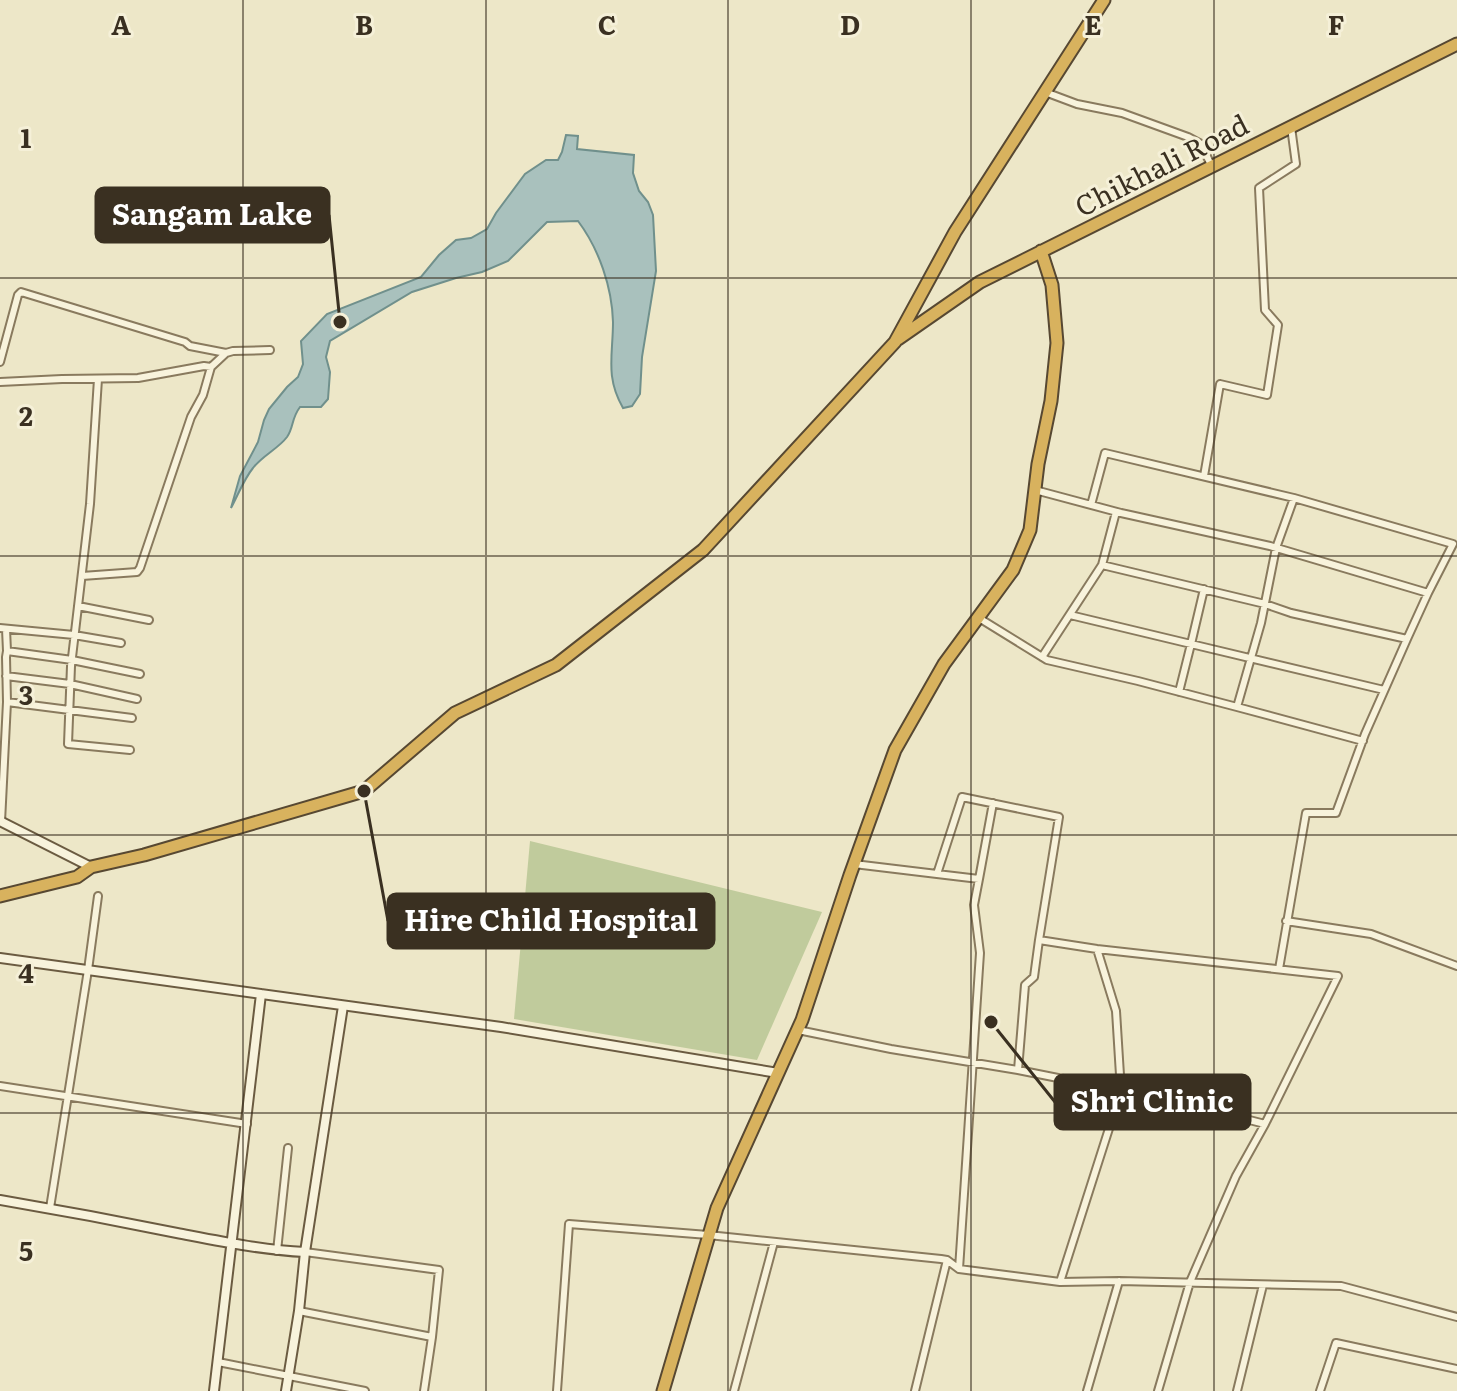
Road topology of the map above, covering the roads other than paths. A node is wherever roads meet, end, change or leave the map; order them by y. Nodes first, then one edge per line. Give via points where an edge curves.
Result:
1 (1104, 0) edge
2 (1457, 44) edge
3 (1044, 92) junction
4 (1291, 127) junction
5 (1211, 165) junction
6 (1041, 251) junction
7 (895, 342) junction
8 (270, 350) dead end
9 (226, 353) junction
10 (0, 362) edge
11 (211, 367) junction
12 (98, 379) junction
13 (0, 382) edge
14 (1204, 476) junction
15 (1035, 490) junction
16 (1294, 498) junction
17 (1091, 505) junction
18 (1116, 512) junction
19 (1276, 548) junction
20 (1102, 565) junction
21 (82, 576) junction
22 (1204, 589) junction
23 (1428, 593) junction
24 (1265, 604) junction
25 (78, 606) junction
26 (1070, 615) junction
27 (978, 617) junction
28 (149, 620) dead end
29 (3, 628) edge
30 (74, 635) junction
31 (1407, 639) junction
32 (121, 643) dead end
33 (1191, 644) junction
34 (7, 651) junction
35 (1042, 657) junction
36 (1252, 657) junction
37 (72, 660) junction
38 (140, 674) dead end
39 (6, 676) junction
40 (70, 684) junction
41 (1384, 690) junction
42 (1179, 692) junction
43 (137, 699) dead end
44 (7, 702) junction
45 (1237, 707) junction
46 (70, 710) junction
47 (132, 718) dead end
48 (1363, 741) junction
49 (130, 750) dead end
50 (993, 803) junction
51 (1, 821) edge
52 (853, 864) junction
53 (91, 867) junction
54 (937, 874) junction
55 (979, 879) junction
56 (0, 896) edge
57 (98, 896) dead end
58 (1286, 921) junction
59 (1039, 940) junction
60 (1097, 949) junction
61 (0, 958) edge
62 (1457, 966) edge
63 (1279, 969) junction
64 (88, 970) junction
65 (261, 994) junction
66 (343, 1006) junction
67 (798, 1030) junction
68 (973, 1063) junction
69 (1018, 1070) junction
70 (778, 1073) junction
71 (0, 1086) edge
72 (1121, 1091) junction
73 (68, 1097) junction
74 (247, 1124) junction
75 (1265, 1124) junction
76 (288, 1148) dead end
77 (0, 1200) edge
78 (50, 1208) junction
79 (708, 1235) junction
80 (774, 1242) junction
81 (230, 1243) junction
82 (277, 1251) junction
83 (305, 1252) junction
84 (947, 1260) junction
85 (959, 1269) junction
86 (1119, 1281) junction
87 (1060, 1282) junction
88 (1190, 1282) junction
89 (1263, 1285) junction
90 (299, 1311) junction
91 (1457, 1317) edge
92 (432, 1337) junction
93 (218, 1362) junction
94 (1457, 1369) edge
95 (288, 1377) junction
96 (214, 1391) edge
97 (286, 1391) edge
98 (365, 1391) edge
99 (424, 1391) edge
100 (557, 1391) edge
101 (663, 1391) edge
102 (734, 1391) edge
103 (915, 1391) edge
104 (1087, 1391) edge
105 (1158, 1391) edge
106 (1237, 1391) edge
107 (1320, 1391) edge

1 - 3 highway
2 - 4 highway, Chikhali Road
3 - 5 street via 1188,137 1201,144
3 - 7 highway via 955,232
4 - 5 highway, Chikhali Road
4 - 14 street via 1296,164 1259,188 1265,310 1278,325 1267,395 1220,384
5 - 6 highway, Chikhali Road
6 - 7 highway, Chikhali Road via 980,282
6 - 15 highway via 1052,285 1057,343
7 - 53 highway via 703,550 556,665 455,713 364,791
8 - 9 street
9 - 10 street via 21,292
9 - 11 street
11 - 12 street
11 - 21 street via 140,568
12 - 13 street
12 - 21 street
14 - 16 street
14 - 17 street via 1105,453
15 - 17 street
15 - 27 highway via 1030,530 1013,570
16 - 19 street
16 - 23 street via 1453,544
17 - 18 street
18 - 19 street
18 - 20 street
19 - 23 street
19 - 24 street
20 - 22 street
20 - 26 street
21 - 25 street
22 - 24 street
22 - 33 street
23 - 31 street
24 - 31 street
24 - 36 street
25 - 28 street
25 - 30 street
26 - 33 street
26 - 35 street
27 - 35 street
27 - 52 highway via 895,750
29 - 30 street
29 - 34 street
30 - 32 street
30 - 37 street
31 - 41 street
33 - 36 street
33 - 42 street
34 - 37 street
34 - 39 street
35 - 42 street
36 - 41 street
36 - 45 street
37 - 38 street
37 - 40 street
39 - 40 street
39 - 44 street
40 - 43 street
40 - 46 street
41 - 48 street
42 - 45 street
44 - 46 street
44 - 51 street
45 - 48 street
46 - 47 street
46 - 49 street via 68,744
48 - 58 street via 1336,813 1306,813
50 - 54 street via 962,797
50 - 55 street
50 - 59 street via 1059,817
51 - 53 street
52 - 54 street
52 - 67 highway
53 - 56 highway via 77,877
54 - 55 street
55 - 68 street via 974,905 980,953
57 - 64 street
58 - 62 street via 1371,934
58 - 63 street
59 - 60 street
59 - 69 street via 1034,977 1025,985
60 - 63 street
60 - 72 street via 1116,1011
61 - 64 street
63 - 75 street via 1338,976
64 - 65 street
64 - 73 street
65 - 66 street
65 - 74 street
66 - 70 street
66 - 83 street
67 - 68 street
67 - 70 highway
68 - 69 street
68 - 85 street
69 - 72 street
70 - 79 highway
71 - 73 street
72 - 75 street
72 - 87 street
73 - 74 street
73 - 78 street
74 - 81 street
75 - 88 street
76 - 82 street
77 - 78 street
78 - 81 street
79 - 80 street
79 - 100 street via 569,1224
79 - 101 highway
80 - 84 street
80 - 102 street
81 - 82 street
81 - 93 street
82 - 83 street
83 - 90 street
83 - 92 street via 439,1270
84 - 85 street
84 - 103 street
85 - 87 street
86 - 87 street
86 - 88 street
86 - 104 street
88 - 89 street
88 - 105 street
89 - 91 street via 1341,1286
89 - 106 street
90 - 92 street
90 - 95 street
92 - 99 street
93 - 95 street
93 - 96 street
94 - 107 street via 1336,1343
95 - 97 street
95 - 98 street

